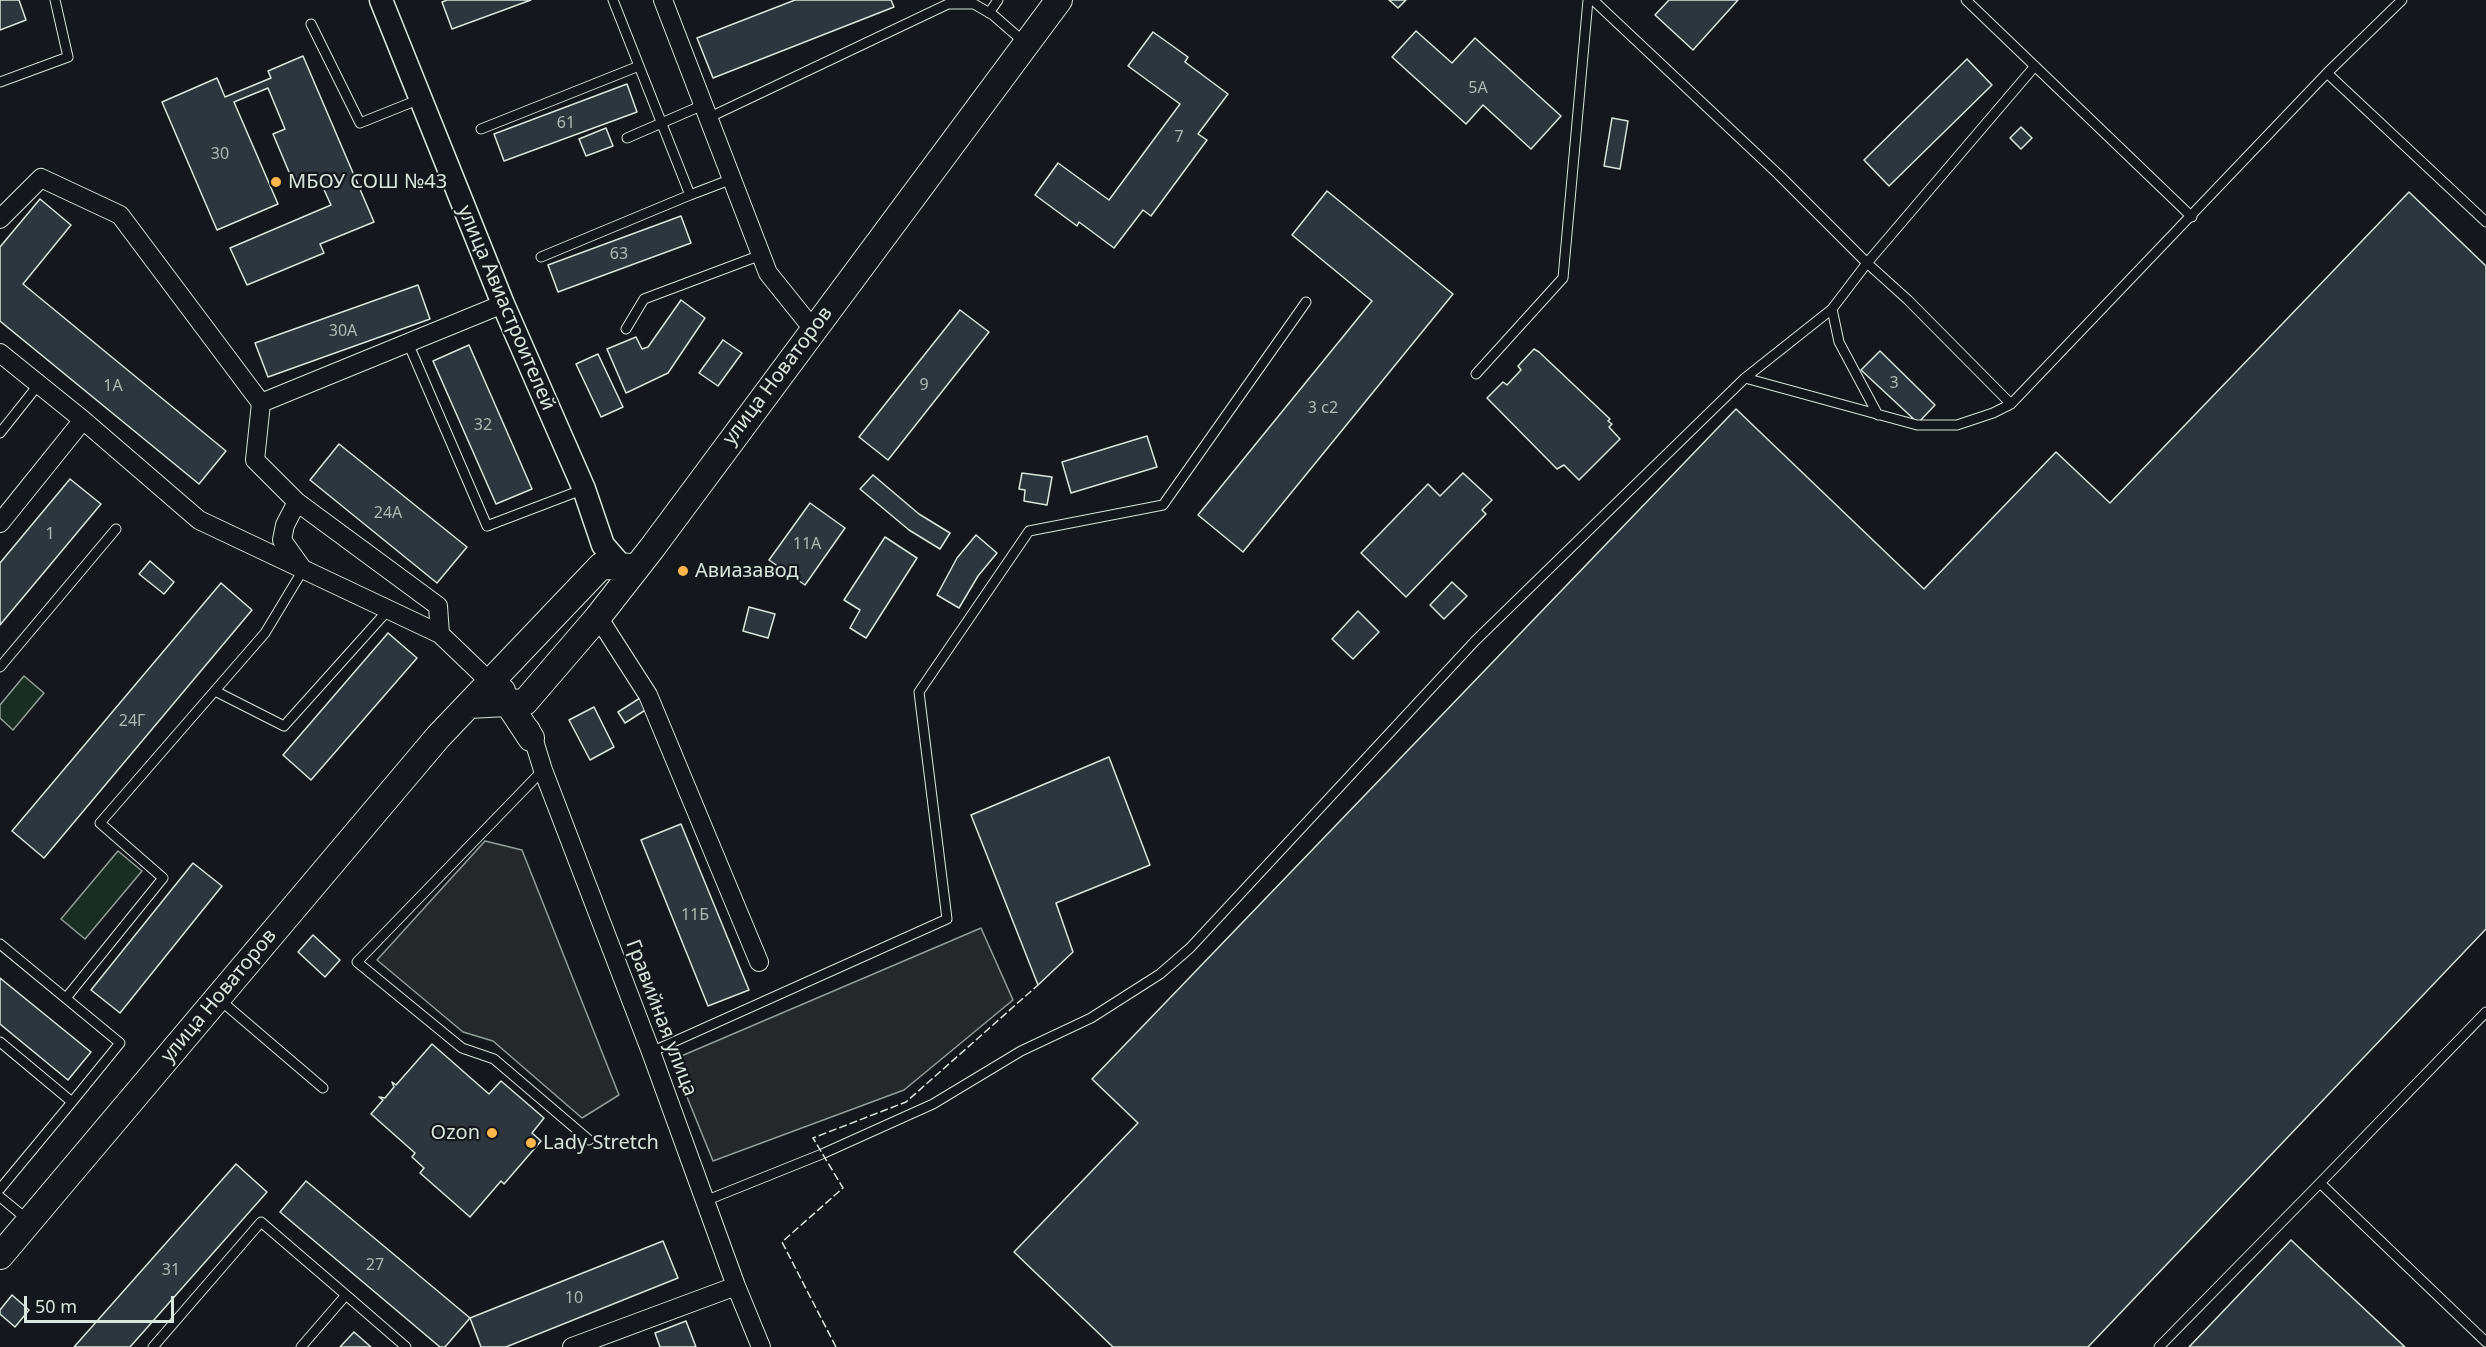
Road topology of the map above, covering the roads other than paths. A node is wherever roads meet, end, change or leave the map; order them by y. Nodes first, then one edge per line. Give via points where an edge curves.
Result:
1 (55, 0) edge
2 (381, 0) edge
3 (613, 0) edge
4 (663, 0) edge
5 (998, 0) edge
6 (1059, 0) edge
7 (1588, 0) edge
8 (1593, 0) edge
9 (1966, 0) edge
10 (2402, 0) edge
11 (971, 2) edge
12 (989, 13) junction
13 (311, 24) dead end
14 (1026, 44) junction
15 (639, 66) junction
16 (2035, 66) junction
17 (2327, 73) junction
18 (0, 82) edge
19 (420, 99) junction
20 (706, 112) junction
21 (661, 123) junction
22 (481, 129) dead end
23 (627, 138) dead end
24 (732, 179) junction
25 (690, 195) junction
26 (2192, 217) junction
27 (0, 219) edge
28 (2486, 222) edge
29 (761, 255) junction
30 (541, 257) dead end
31 (1867, 263) junction
32 (1306, 302) dead end
33 (503, 304) junction
34 (1832, 309) junction
35 (626, 329) dead end
36 (813, 329) junction
37 (408, 343) junction
38 (0, 353) edge
39 (1476, 374) dead end
40 (1745, 378) junction
41 (39, 384) junction
42 (261, 402) junction
43 (2011, 404) junction
44 (1878, 415) junction
45 (83, 420) junction
46 (0, 433) edge
47 (584, 489) junction
48 (297, 502) junction
49 (0, 523) edge
50 (116, 529) dead end
51 (631, 569) junction
52 (303, 570) junction
53 (389, 609) junction
54 (598, 617) junction
55 (440, 634) junction
56 (0, 667) edge
57 (499, 673) junction
58 (215, 691) junction
59 (525, 702) junction
60 (469, 705) junction
61 (531, 738) junction
62 (543, 770) junction
63 (0, 944) edge
64 (759, 962) dead end
65 (66, 998) junction
66 (217, 998) junction
67 (2486, 1012) edge
68 (0, 1042) edge
69 (651, 1052) junction
70 (323, 1088) dead end
71 (72, 1102) junction
72 (588, 1140) dead end
73 (2320, 1183) junction
74 (0, 1189) edge
75 (0, 1197) edge
76 (705, 1201) junction
77 (30, 1222) junction
78 (0, 1256) edge
79 (736, 1286) junction
80 (346, 1295) junction
81 (2486, 1342) edge
82 (153, 1347) edge
83 (301, 1347) edge
84 (406, 1347) edge
85 (572, 1347) edge
86 (761, 1347) edge
87 (2159, 1347) edge

1 - 18 lane via 68,57
2 - 19 street, улица Авиастроителей
3 - 15 lane
4 - 20 street
5 - 12 lane
6 - 14 main road, улица Новаторов
7 - 39 lane via 1563,278
8 - 31 lane
9 - 16 lane
10 - 17 lane
11 - 12 lane
11 - 20 lane via 948,4
12 - 14 lane
13 - 19 lane via 360,123
14 - 36 main road, улица Новаторов
15 - 21 lane
15 - 22 lane
16 - 26 lane
16 - 31 lane
17 - 26 lane
17 - 28 lane
19 - 33 street, улица Авиастроителей
20 - 21 lane
20 - 24 street
21 - 23 lane
21 - 25 lane
24 - 25 lane
24 - 29 street
25 - 30 lane
26 - 43 lane
27 - 42 street via 41,178 120,215
29 - 35 lane via 644,299
29 - 36 street via 768,273
31 - 34 lane
31 - 43 lane
32 - 69 lane via 1163,505 1029,531 919,692 947,919
33 - 37 street
33 - 47 street, улица Авиастроителей
34 - 40 lane
34 - 44 lane via 1839,342
36 - 51 main road, улица Новаторов
37 - 42 street
37 - 47 lane via 487,526
38 - 41 street
40 - 44 lane
40 - 76 lane via 1475,641 1198,939 1160,974 1091,1018 1021,1051 933,1104
41 - 45 street
41 - 46 lane
42 - 48 street via 255,460
43 - 44 lane via 1957,425 1917,425
45 - 49 street
45 - 52 street via 199,520
47 - 51 street, улица Авиастроителей via 603,545
48 - 52 street via 282,540
48 - 55 street via 438,606
50 - 56 lane
51 - 54 main road, улица Новаторов
51 - 57 main road, улица Новаторов via 601,567
52 - 53 street
52 - 58 lane via 265,633
53 - 55 street
53 - 58 lane via 284,726
54 - 59 main road, улица Новаторов
54 - 64 street via 648,695
55 - 57 street
57 - 60 main road, улица Новаторов
57 - 61 main road via 502,694
58 - 65 lane via 100,823 163,878
59 - 60 main road
59 - 61 street, Гравийная улица
60 - 66 main road, улица Новаторов
61 - 62 street, Гравийная улица
62 - 69 street, Гравийная улица
62 - 72 lane via 357,962 462,1048 494,1059
63 - 65 lane
65 - 71 lane via 120,1043
66 - 70 lane
66 - 77 main road, улица Новаторов
67 - 73 lane
68 - 71 lane
69 - 76 street, Гравийная улица
71 - 74 lane
73 - 81 lane
73 - 87 lane
75 - 77 lane
76 - 79 street, Гравийная улица
77 - 78 main road, улица Новаторов
79 - 85 street
79 - 86 street, Гравийная улица
80 - 82 lane via 261,1222
80 - 83 lane
80 - 84 lane

